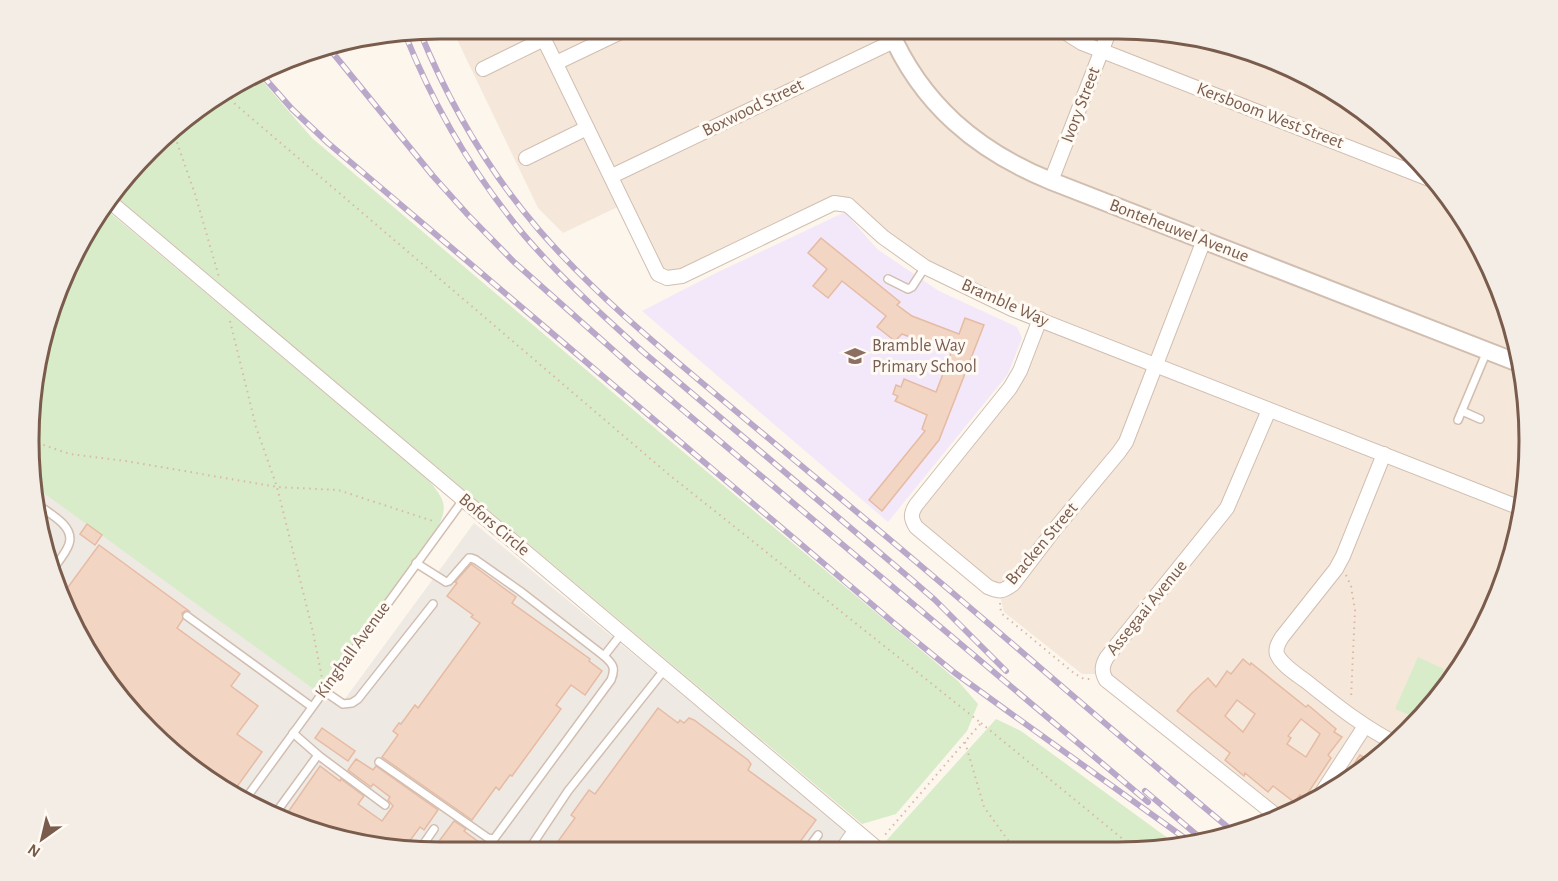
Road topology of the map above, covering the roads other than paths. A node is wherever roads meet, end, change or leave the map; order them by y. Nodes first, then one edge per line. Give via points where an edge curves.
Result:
1 (534, 39) edge
2 (544, 39) edge
3 (606, 39) edge
4 (884, 39) edge
5 (894, 39) edge
6 (1076, 39) edge
7 (1106, 39) edge
8 (1102, 50) junction
9 (556, 63) junction
10 (483, 69) dead end
11 (587, 128) junction
12 (526, 158) dead end
13 (1417, 174) edge
14 (612, 176) junction
15 (1051, 181) junction
16 (115, 206) edge
17 (1204, 240) junction
18 (925, 267) junction
19 (888, 279) dead end
20 (1040, 319) junction
21 (1487, 351) junction
22 (1510, 358) edge
23 (1156, 365) junction
24 (1269, 410) junction
25 (1462, 411) junction
26 (1480, 419) dead end
27 (1458, 420) dead end
28 (1384, 454) junction
29 (463, 500) junction
30 (1514, 504) edge
31 (45, 510) edge
32 (58, 562) edge
33 (416, 563) junction
34 (433, 604) dead end
35 (187, 616) dead end
36 (622, 633) junction
37 (604, 656) junction
38 (665, 669) junction
39 (324, 691) junction
40 (312, 707) junction
41 (1365, 726) junction
42 (293, 734) junction
43 (1386, 738) edge
44 (318, 755) junction
45 (379, 762) dead end
46 (1329, 781) edge
47 (250, 793) edge
48 (385, 805) dead end
49 (279, 808) edge
50 (1271, 811) edge
51 (434, 829) dead end
52 (855, 831) junction
53 (818, 835) dead end
54 (425, 841) edge
55 (534, 842) edge
56 (813, 842) edge
57 (847, 842) edge
58 (868, 842) edge

1 - 10 street, Bramble Way
2 - 9 street, Bramble Way
3 - 9 street
4 - 14 street, Boxwood Street
5 - 15 street, Bonteheuwel Avenue via 915,77 951,119 1004,159
6 - 8 street, Kersboom West Street
7 - 8 street, Ivory Street
8 - 13 street, Kersboom West Street
8 - 15 street, Ivory Street
9 - 11 street, Bramble Way
11 - 12 street
11 - 14 street, Bramble Way
14 - 18 street, Bramble Way via 658,274 667,278 682,276 834,203 848,205
15 - 17 street, Bonteheuwel Avenue
16 - 29 street, Bofors Circle
17 - 21 street, Bonteheuwel Avenue
17 - 23 street, Bracken Street
18 - 19 lane via 908,289
18 - 20 street, Bramble Way
20 - 23 street, Bramble Way
20 - 23 street, Bracken Street via 1010,388 911,515 916,527 998,591 1012,584 1119,452
21 - 22 street, Bonteheuwel Avenue
21 - 25 lane
23 - 24 street, Bramble Way
24 - 28 street, Bramble Way
24 - 50 street, Assegaai Avenue via 1227,508 1102,668 1106,680
25 - 26 lane
25 - 27 lane
28 - 30 street, Bramble Way
28 - 41 street via 1336,569 1276,649 1287,666
29 - 33 lane, Kinghall Avenue
29 - 36 street, Bofors Circle
31 - 32 lane via 69,532 69,545
33 - 37 lane via 446,582 469,558 477,560
33 - 39 lane, Kinghall Avenue
34 - 39 lane via 358,699 343,704
35 - 40 lane
36 - 37 lane
36 - 38 street, Bofors Circle
37 - 45 lane via 614,668 611,680 494,839
38 - 52 street, Bofors Circle
38 - 55 lane via 568,791
39 - 40 lane, Kinghall Avenue
40 - 42 lane, Kinghall Avenue
41 - 43 street
41 - 46 street
42 - 44 lane
42 - 47 lane, Kinghall Avenue
44 - 48 lane
44 - 49 lane
51 - 54 lane
52 - 57 street
52 - 58 street, Bofors Circle
53 - 56 lane

